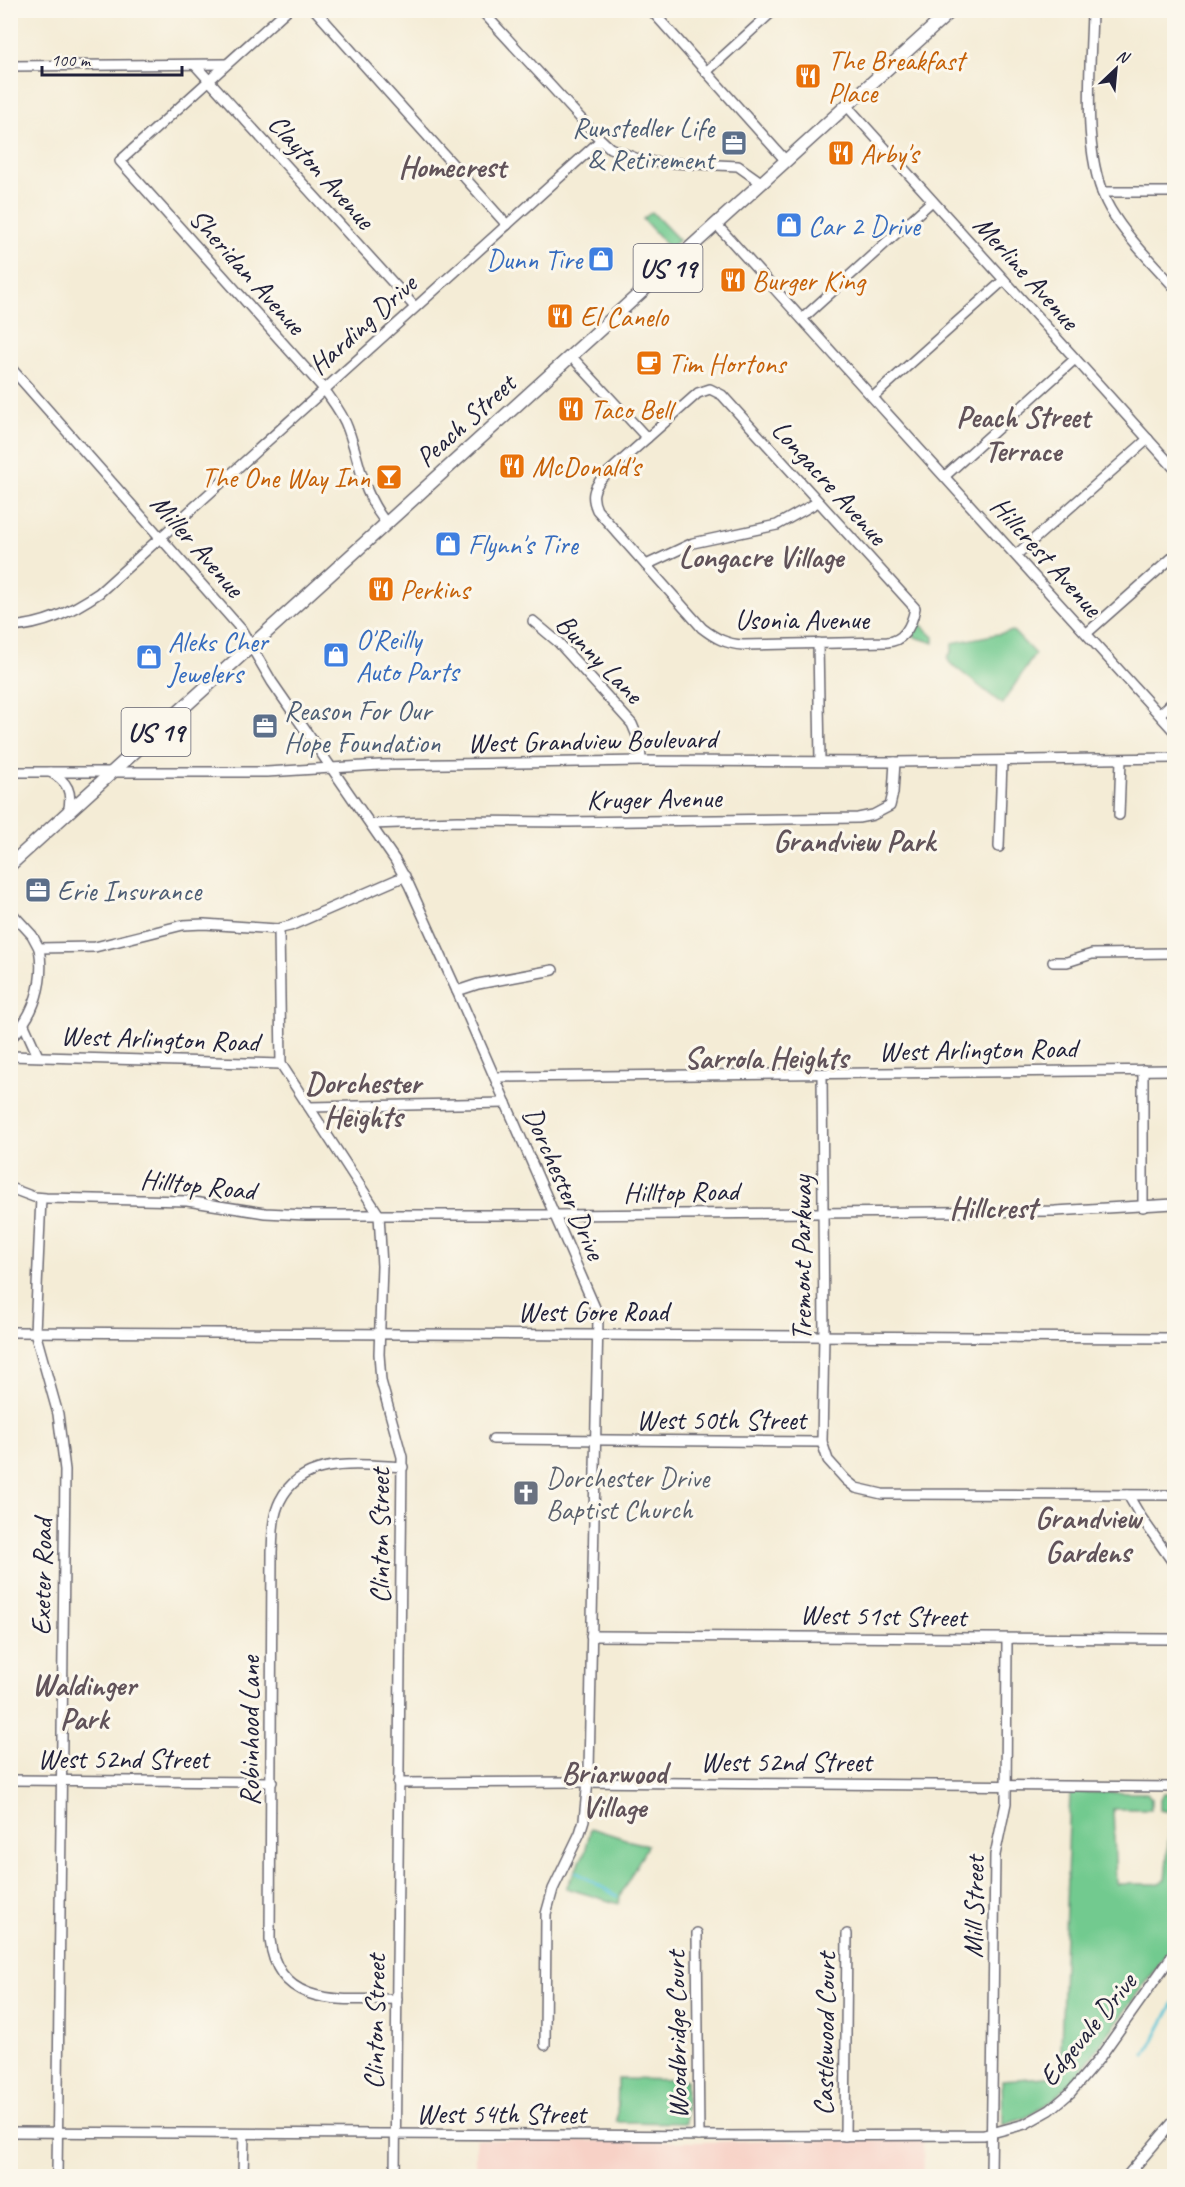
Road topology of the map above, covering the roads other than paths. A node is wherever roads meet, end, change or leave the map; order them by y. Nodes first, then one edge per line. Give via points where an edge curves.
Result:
1 (287, 10) edge
2 (315, 10) edge
3 (481, 10) edge
4 (651, 10) edge
5 (774, 10) edge
6 (952, 10) edge
7 (1092, 10) edge
8 (195, 64) junction
9 (226, 64) junction
10 (10, 66) edge
11 (706, 72) junction
12 (209, 80) junction
13 (847, 106) junction
14 (601, 140) junction
15 (786, 161) junction
16 (762, 183) junction
17 (1102, 192) junction
18 (1174, 192) edge
19 (932, 201) junction
20 (716, 224) junction
21 (507, 225) junction
22 (1004, 280) junction
23 (1174, 287) edge
24 (415, 307) junction
25 (802, 319) junction
26 (572, 356) junction
27 (1075, 359) junction
28 (10, 367) edge
29 (324, 389) junction
30 (873, 397) junction
31 (647, 438) junction
32 (1148, 439) junction
33 (1174, 468) edge
34 (945, 476) junction
35 (818, 502) junction
36 (386, 523) junction
37 (161, 537) junction
38 (1016, 555) junction
39 (1174, 556) edge
40 (646, 565) junction
41 (915, 608) joint
42 (533, 621) dead end
43 (10, 627) edge
44 (1087, 633) junction
45 (818, 643) junction
46 (250, 647) junction
47 (1174, 701) edge
48 (1160, 714) junction
49 (1174, 731) edge
50 (1174, 758) edge
51 (1121, 759) junction
52 (641, 761) junction
53 (820, 761) junction
54 (1002, 761) junction
55 (895, 762) junction
56 (333, 768) junction
57 (48, 771) junction
58 (114, 771) junction
59 (10, 772) edge
60 (68, 812) junction
61 (1119, 815) dead end
62 (371, 824) junction
63 (999, 847) dead end
64 (10, 865) edge
65 (405, 876) junction
66 (10, 911) edge
67 (279, 928) junction
68 (39, 948) junction
69 (1174, 953) edge
70 (1053, 962) dead end
71 (553, 970) dead end
72 (457, 991) junction
73 (24, 1025) junction
74 (10, 1039) edge
75 (10, 1056) edge
76 (38, 1056) junction
77 (281, 1064) junction
78 (1143, 1070) junction
79 (1174, 1070) edge
80 (822, 1074) junction
81 (495, 1077) junction
82 (506, 1102) junction
83 (309, 1107) junction
84 (10, 1188) edge
85 (40, 1198) junction
86 (1174, 1204) edge
87 (1143, 1207) junction
88 (824, 1212) junction
89 (379, 1215) junction
90 (555, 1215) junction
91 (10, 1332) edge
92 (35, 1332) junction
93 (380, 1333) junction
94 (597, 1334) junction
95 (824, 1335) junction
96 (1174, 1338) edge
97 (493, 1439) dead end
98 (594, 1440) junction
99 (822, 1442) junction
100 (403, 1467) junction
101 (1128, 1494) junction
102 (1174, 1495) edge
103 (1174, 1564) edge
104 (591, 1636) junction
105 (1007, 1639) junction
106 (1174, 1639) edge
107 (10, 1780) edge
108 (61, 1780) junction
109 (272, 1782) junction
110 (398, 1783) junction
111 (587, 1783) junction
112 (1005, 1785) junction
113 (1174, 1787) edge
114 (697, 1933) dead end
115 (848, 1934) dead end
116 (1174, 1953) edge
117 (397, 1999) junction
118 (545, 2045) dead end
119 (1174, 2121) edge
120 (10, 2132) edge
121 (57, 2132) junction
122 (992, 2133) junction
123 (244, 2134) junction
124 (395, 2135) junction
125 (699, 2136) junction
126 (845, 2136) junction
127 (57, 2176) edge
128 (243, 2176) edge
129 (395, 2176) edge
130 (991, 2176) edge
131 (1126, 2176) edge

1 - 9 street
2 - 21 street
3 - 14 street
4 - 11 street
5 - 11 street
6 - 13 main road, Peach Street / US 19
7 - 17 street via 1091,140
8 - 9 street
8 - 10 street
8 - 12 street, Clayton Avenue
9 - 12 street
11 - 15 street
12 - 24 street, Clayton Avenue
12 - 29 street, Sheridan Avenue via 120,161
13 - 15 main road, Peach Street / US 19
13 - 19 street, Merline Avenue
14 - 16 street via 621,152 653,162 738,166
14 - 21 street, Harding Drive
15 - 16 main road, Peach Street / US 19
16 - 20 main road, Peach Street / US 19
17 - 18 street
17 - 23 street via 1122,226
19 - 22 street, Merline Avenue
19 - 25 street
20 - 25 street, Hillcrest Avenue
20 - 26 main road, Peach Street / US 19
21 - 24 street, Harding Drive
22 - 27 street, Merline Avenue
22 - 30 street
24 - 29 street, Harding Drive
25 - 30 street, Hillcrest Avenue
26 - 31 street
26 - 36 main road, Peach Street / US 19
27 - 32 street, Merline Avenue
27 - 34 street
28 - 37 street, Miller Avenue
29 - 36 street, Sheridan Avenue via 344,419 366,489
29 - 37 street, Harding Drive
30 - 34 street, Hillcrest Avenue
31 - 35 street, Longacre Avenue via 698,393 710,389 722,395
31 - 40 street, Usonia Avenue via 602,478 593,496 597,510
32 - 33 street, Merline Avenue
32 - 38 street
34 - 38 street, Hillcrest Avenue
35 - 40 street via 777,525 693,543
35 - 41 street, Longacre Avenue
36 - 46 main road, Peach Street / US 19
37 - 43 street, Harding Drive via 77,608 56,618
37 - 46 street, Miller Avenue via 241,629
38 - 44 street, Hillcrest Avenue
39 - 44 street
40 - 45 street, Usonia Avenue via 702,628 722,641 743,645
41 - 45 street, Usonia Avenue via 913,621 893,642
42 - 52 street, Bunny Lane via 558,642 632,724 640,742
44 - 48 street, Hillcrest Avenue
45 - 53 street
46 - 56 street, Miller Avenue
46 - 58 main road, Peach Street / US 19
47 - 48 street
48 - 49 street, Hillcrest Avenue
50 - 51 street, West Grandview Boulevard
51 - 54 street, West Grandview Boulevard
51 - 61 street
52 - 53 street, West Grandview Boulevard
52 - 56 street, West Grandview Boulevard
53 - 55 street, West Grandview Boulevard
54 - 55 street, West Grandview Boulevard
54 - 63 street
55 - 62 street, Kruger Avenue via 890,806 858,818
56 - 58 street, West Grandview Boulevard
56 - 62 street, Dorchester Drive
57 - 58 street, West Grandview Boulevard
57 - 59 street, West Grandview Boulevard
57 - 60 street via 66,784 71,797
58 - 60 main road, Peach Street / US 19
60 - 64 main road, Peach Street / US 19
62 - 65 street, Dorchester Drive
65 - 67 street
65 - 72 street, Dorchester Drive
66 - 68 street
67 - 68 street via 183,924 95,947
67 - 77 street
68 - 73 street via 37,996
69 - 70 street via 1092,954
71 - 72 street
72 - 81 street, Dorchester Drive
73 - 74 street
73 - 76 street, West Arlington Road
75 - 76 street, West Arlington Road
76 - 77 street, West Arlington Road
77 - 83 street, Clinton Street
78 - 79 street, West Arlington Road
78 - 80 street, West Arlington Road
78 - 87 street
80 - 81 street, West Arlington Road
80 - 88 street, Tremont Parkway
81 - 82 street, Dorchester Drive
82 - 83 street
82 - 90 street, Dorchester Drive
83 - 89 street, Clinton Street
84 - 85 street, Hilltop Road
85 - 89 street, Hilltop Road via 187,1201 265,1213
85 - 92 street, Exeter Road
86 - 87 street, Hilltop Road
87 - 88 street, Hilltop Road
88 - 90 street, Hilltop Road
88 - 95 street, Tremont Parkway
89 - 90 street, Hilltop Road
89 - 93 street, Clinton Street
90 - 94 street, Dorchester Drive via 594,1304
91 - 92 street, West Gore Road
92 - 93 street, West Gore Road
92 - 108 street, Exeter Road via 58,1414 65,1470
93 - 94 street, West Gore Road
93 - 100 street, Clinton Street via 381,1381 400,1443
94 - 95 street, West Gore Road
94 - 98 street, Dorchester Drive
95 - 96 street, West Gore Road
95 - 99 street, Tremont Parkway
97 - 98 street, West 50th Street
98 - 99 street, West 50th Street
98 - 104 street, Dorchester Drive
99 - 101 street, West 50th Street via 836,1471 856,1488 868,1492
100 - 109 street, Robinhood Lane via 325,1467 297,1479 280,1501 272,1552
100 - 110 street, Clinton Street
101 - 102 street, West 50th Street
101 - 103 street
104 - 105 street, West 51st Street
104 - 111 street, Dorchester Drive
105 - 106 street, West 51st Street
105 - 112 street, Mill Street
107 - 108 street, West 52nd Street
108 - 109 street, West 52nd Street
108 - 121 street, Exeter Road
109 - 117 street, Robinhood Lane via 270,1940 278,1966 290,1982 313,1996
110 - 111 street, West 52nd Street
110 - 117 street, Clinton Street
111 - 112 street, West 52nd Street
111 - 118 street, Dorchester Drive via 580,1833 553,1889 546,1914
112 - 113 street, West 52nd Street
112 - 122 street, Mill Street via 1004,1816 995,1855
114 - 125 street, Woodbridge Court
115 - 126 street, Castlewood Court
116 - 122 street, Edgevale Drive via 1070,2093 1036,2118
117 - 124 street, Clinton Street
119 - 131 street
120 - 121 street, West 54th Street
121 - 123 street, West 54th Street
121 - 127 street, Exeter Road
122 - 126 street, West 54th Street
122 - 130 street, Mill Street
123 - 124 street, West 54th Street
123 - 128 street
124 - 125 street, West 54th Street
124 - 129 street, Clinton Street
125 - 126 street, West 54th Street

